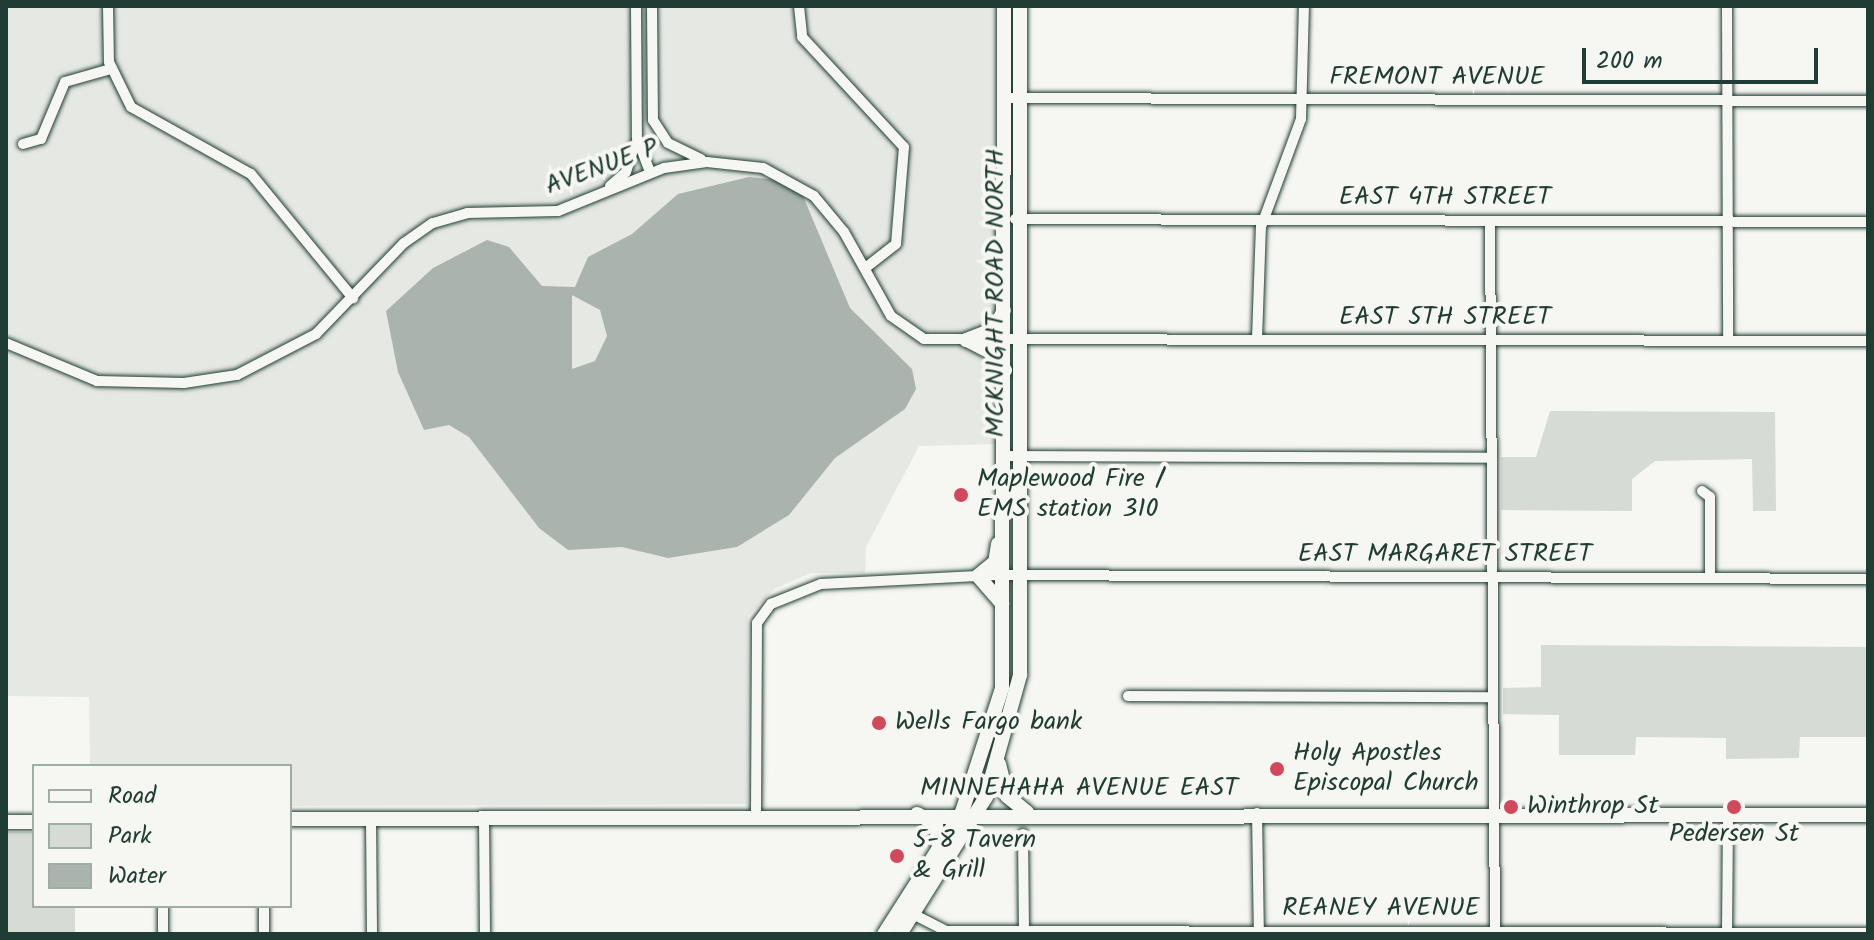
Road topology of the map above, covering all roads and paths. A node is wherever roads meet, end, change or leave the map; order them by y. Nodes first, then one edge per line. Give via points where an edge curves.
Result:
1 (108, 6) edge
2 (636, 6) edge
3 (652, 6) edge
4 (799, 6) edge
5 (1004, 6) edge
6 (1020, 6) edge
7 (1304, 6) edge
8 (1727, 6) edge
9 (111, 69) junction
10 (1005, 98) junction
11 (1021, 98) junction
12 (1303, 99) junction
13 (1728, 101) junction
14 (1868, 101) edge
15 (637, 138) junction
16 (23, 144) dead end
17 (707, 162) junction
18 (650, 172) junction
19 (591, 200) junction
20 (1005, 219) junction
21 (1021, 219) junction
22 (1263, 219) junction
23 (1490, 221) junction
24 (1728, 221) junction
25 (1868, 222) edge
26 (865, 268) junction
27 (353, 298) junction
28 (1005, 302) junction
29 (1005, 339) junction
30 (1021, 339) junction
31 (1257, 339) junction
32 (966, 340) junction
33 (1491, 340) junction
34 (1728, 341) junction
35 (1868, 341) edge
36 (6, 343) edge
37 (1006, 371) junction
38 (1014, 456) junction
39 (1492, 458) junction
40 (1702, 491) dead end
41 (1005, 512) junction
42 (978, 576) junction
43 (1005, 576) junction
44 (1022, 576) junction
45 (1493, 577) junction
46 (1710, 578) junction
47 (1868, 579) edge
48 (1006, 616) junction
49 (1128, 696) dead end
50 (1493, 697) junction
51 (999, 764) junction
52 (909, 812) junction
53 (962, 812) junction
54 (978, 812) junction
55 (1028, 812) junction
56 (1257, 813) junction
57 (748, 814) junction
58 (1495, 814) junction
59 (1728, 815) junction
60 (1868, 815) edge
61 (484, 817) junction
62 (371, 818) junction
63 (292, 819) edge
64 (6, 822) edge
65 (32, 822) edge
66 (1023, 834) dead end
67 (939, 848) junction
68 (163, 908) edge
69 (264, 908) edge
70 (907, 911) junction
71 (1024, 932) edge
72 (1259, 932) edge
73 (1495, 933) edge
74 (1727, 933) edge
75 (1868, 933) edge
76 (163, 934) edge
77 (264, 934) edge
78 (372, 934) edge
79 (485, 934) edge
80 (884, 934) edge
81 (900, 934) edge

1 - 9 street
2 - 15 street
3 - 17 street via 653,120 668,143
4 - 26 street via 802,37 904,147 896,244
5 - 10 main road, MCKNIGHT ROAD NORTH
6 - 11 main road, MCKNIGHT ROAD NORTH
7 - 12 street
8 - 13 street
9 - 16 street via 65,82 41,139
9 - 27 street via 146,120 251,174
10 - 11 street, FREMONT AVENUE
10 - 20 main road, MCKNIGHT ROAD NORTH
11 - 12 street, FREMONT AVENUE
11 - 21 main road, MCKNIGHT ROAD NORTH
12 - 13 street, FREMONT AVENUE
12 - 22 street via 1292,153
13 - 14 street, FREMONT AVENUE
13 - 24 street
15 - 18 street
15 - 19 street via 626,172
17 - 18 street, AVENUE P
17 - 26 street, AVENUE P via 763,168 802,187 835,219
18 - 19 street, AVENUE P
19 - 27 street, AVENUE P via 558,211 467,213 433,223
20 - 21 street, EAST 4TH STREET
20 - 28 main road, MCKNIGHT ROAD NORTH
21 - 22 street, EAST 4TH STREET
21 - 30 main road, MCKNIGHT ROAD NORTH
22 - 23 street, EAST 4TH STREET
22 - 31 street
23 - 24 street, EAST 4TH STREET
23 - 33 street
24 - 25 street, EAST 4TH STREET
24 - 34 street
26 - 32 street, AVENUE P via 891,316 910,333
27 - 36 street, AVENUE P via 287,354 201,382 97,381
28 - 29 main road, MCKNIGHT ROAD NORTH
28 - 32 main road via 994,329
29 - 30 street, AVENUE P
29 - 32 street, AVENUE P
29 - 37 main road, MCKNIGHT ROAD NORTH
30 - 31 street, EAST 5TH STREET
30 - 38 main road, MCKNIGHT ROAD NORTH
31 - 33 street, EAST 5TH STREET
32 - 37 main road via 993,353
33 - 34 street, EAST 5TH STREET
33 - 39 street
34 - 35 street, EAST 5TH STREET
37 - 38 main road, MCKNIGHT ROAD NORTH
38 - 39 street
38 - 41 main road, MCKNIGHT ROAD NORTH
38 - 44 main road, MCKNIGHT ROAD NORTH
39 - 45 street
40 - 46 street via 1710,497
41 - 42 main road via 995,562
41 - 43 main road, MCKNIGHT ROAD NORTH
42 - 43 street, EAST MARGARET STREET
42 - 48 main road via 997,590
42 - 57 street, EAST MARGARET STREET via 844,579 790,593 762,611 756,795
43 - 44 street, EAST MARGARET STREET
43 - 48 main road, MCKNIGHT ROAD NORTH
44 - 45 street, EAST MARGARET STREET
44 - 51 main road, MCKNIGHT ROAD NORTH via 1020,675
45 - 46 street, EAST MARGARET STREET
45 - 50 street
46 - 47 street, EAST MARGARET STREET
48 - 53 main road, MCKNIGHT ROAD NORTH via 997,715
49 - 50 street
50 - 58 street
51 - 54 main road, MCKNIGHT ROAD NORTH
51 - 55 main road via 1007,796
52 - 53 main road, MINNEHAHA AVENUE EAST
52 - 57 main road, MINNEHAHA AVENUE EAST
52 - 67 main road via 936,824
53 - 54 main road, MINNEHAHA AVENUE EAST
53 - 67 main road, MCKNIGHT ROAD NORTH
54 - 55 main road, MINNEHAHA AVENUE EAST
54 - 70 main road, MCKNIGHT ROAD NORTH
55 - 56 main road, MINNEHAHA AVENUE EAST
56 - 58 main road, MINNEHAHA AVENUE EAST
56 - 72 street
57 - 61 main road, MINNEHAHA AVENUE EAST
58 - 59 main road, MINNEHAHA AVENUE EAST
58 - 73 street
59 - 60 main road, MINNEHAHA AVENUE EAST
59 - 74 street
61 - 62 main road, MINNEHAHA AVENUE EAST
61 - 79 street
62 - 63 main road, MINNEHAHA AVENUE EAST
62 - 78 street
64 - 65 main road
66 - 71 street
67 - 70 main road, MCKNIGHT ROAD NORTH
68 - 76 street
69 - 77 street
70 - 71 street, REANEY AVENUE via 939,930
70 - 80 main road
70 - 81 main road
71 - 72 street, REANEY AVENUE
72 - 73 street, REANEY AVENUE
73 - 74 street, REANEY AVENUE
74 - 75 street, REANEY AVENUE

